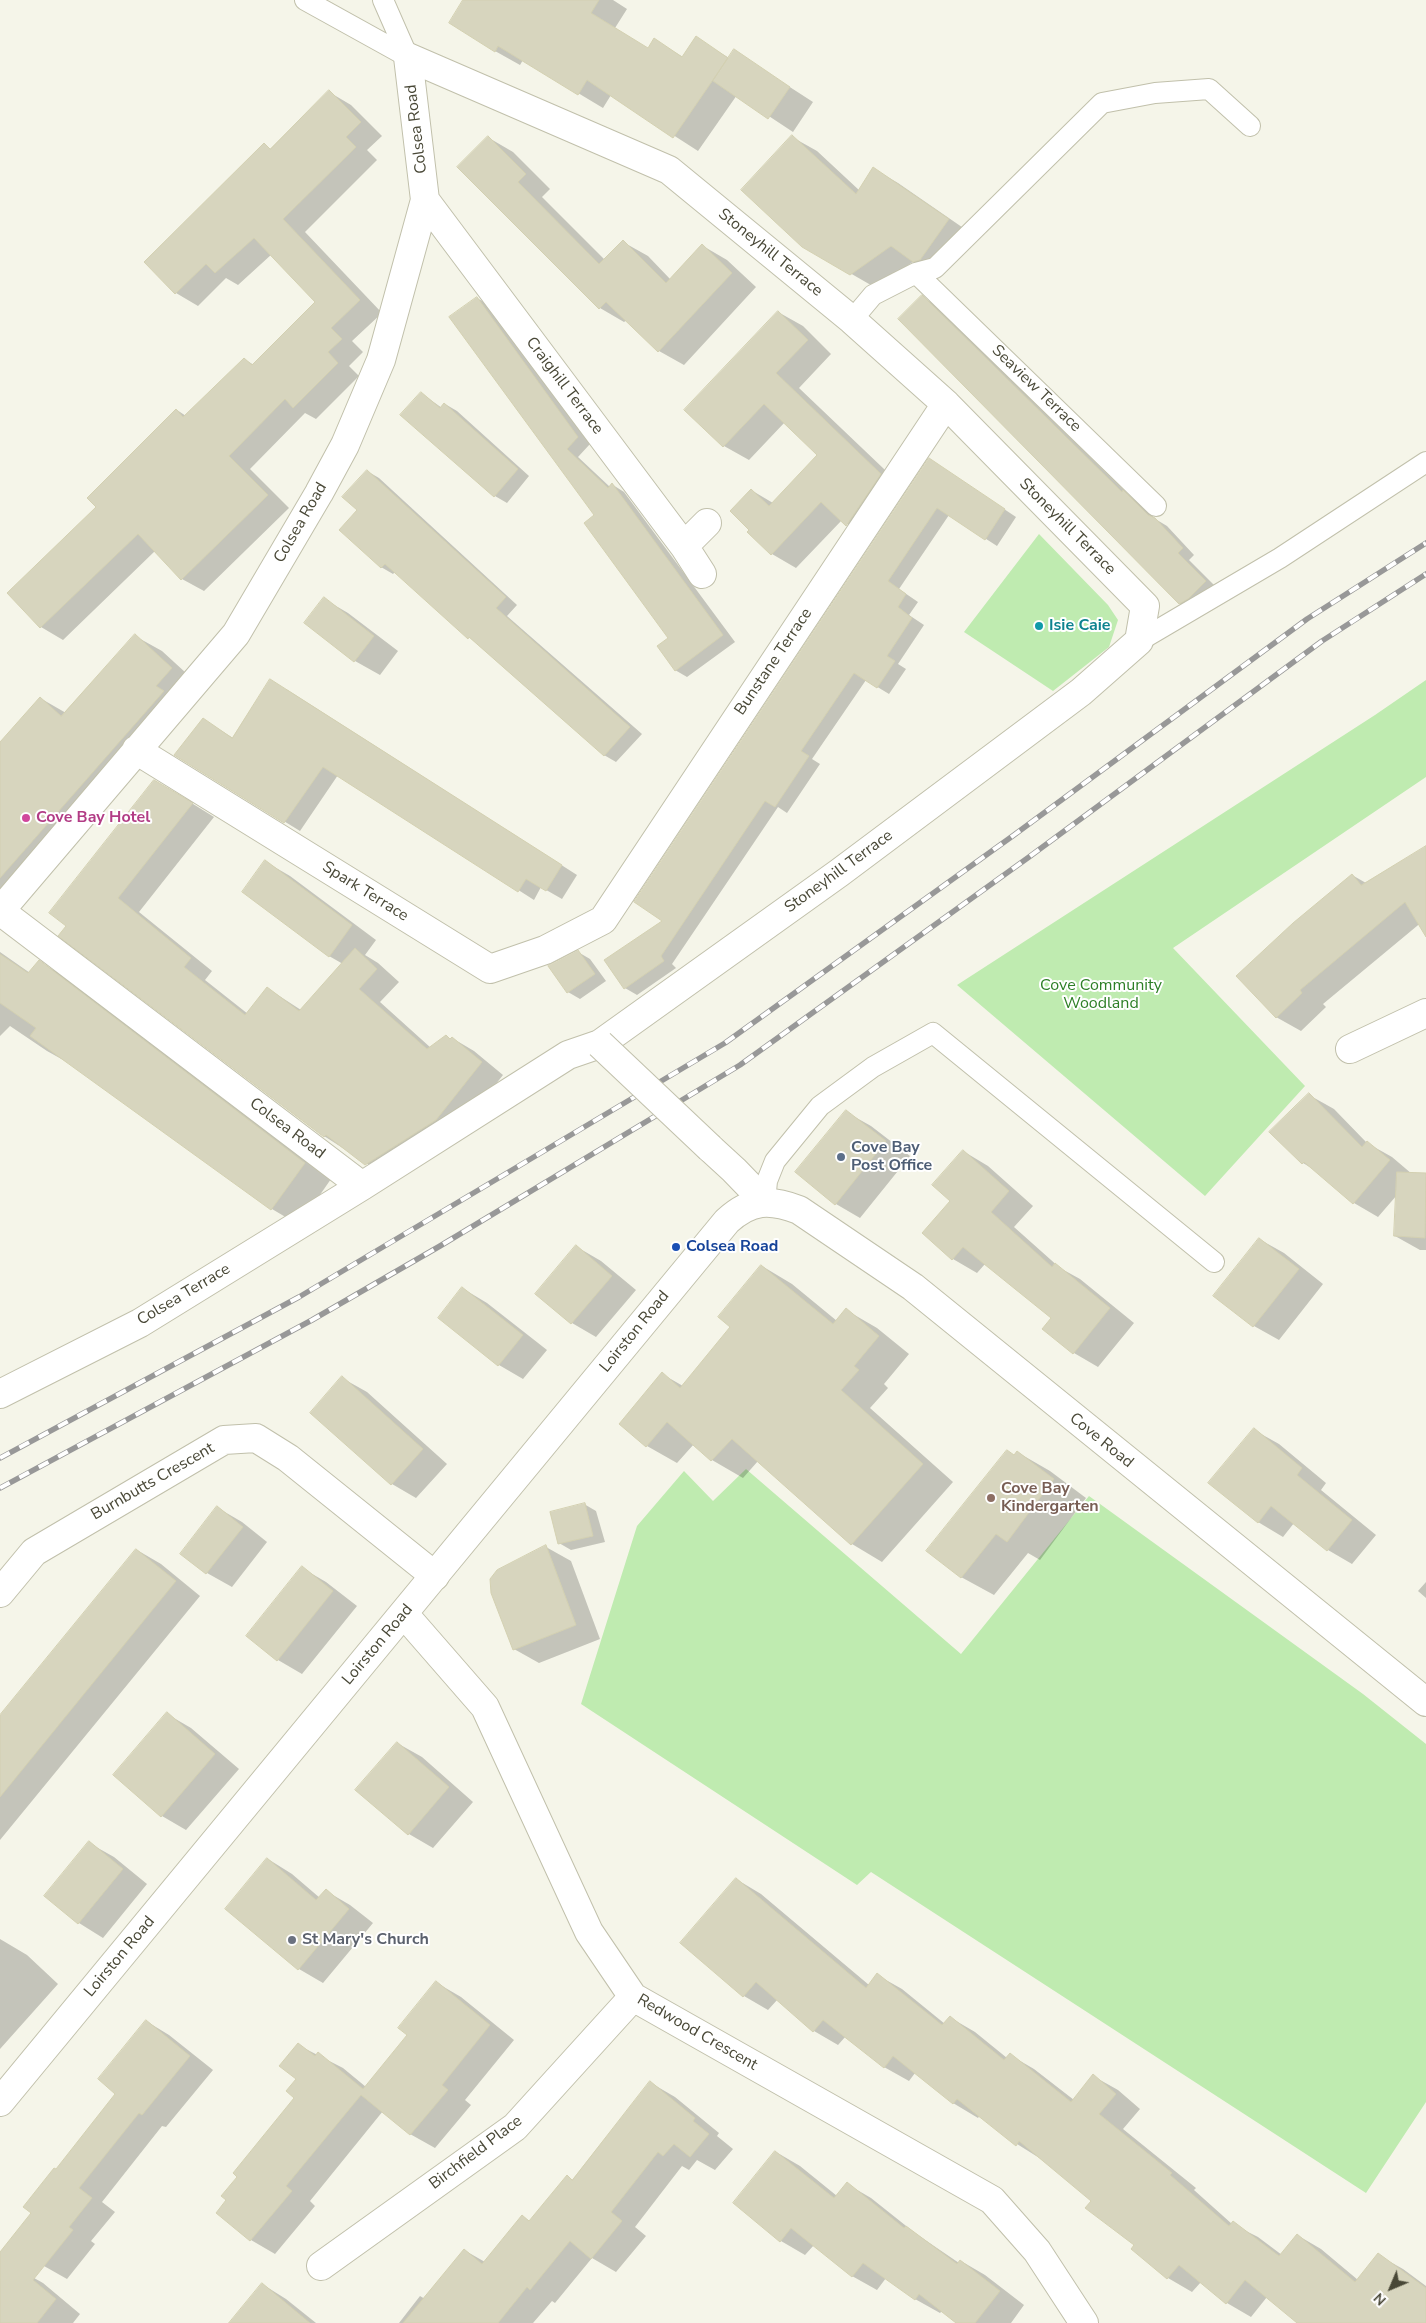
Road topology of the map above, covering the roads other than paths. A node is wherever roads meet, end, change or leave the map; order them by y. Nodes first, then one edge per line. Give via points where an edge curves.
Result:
1 (305, 0) edge
2 (383, 0) edge
3 (408, 57) junction
4 (1250, 126) dead end
5 (426, 200) junction
6 (916, 273) junction
7 (852, 320) junction
8 (946, 404) junction
9 (1426, 462) edge
10 (1156, 506) dead end
11 (708, 523) dead end
12 (684, 546) junction
13 (702, 574) dead end
14 (1139, 642) junction
15 (136, 750) junction
16 (0, 911) edge
17 (603, 920) joint
18 (1422, 1024) edge
19 (600, 1044) junction
20 (1350, 1049) dead end
21 (362, 1186) junction
22 (764, 1202) junction
23 (1214, 1262) dead end
24 (0, 1394) edge
25 (434, 1576) junction
26 (0, 1593) edge
27 (404, 1614) junction
28 (1426, 1702) edge
29 (633, 1997) junction
30 (0, 2102) edge
31 (321, 2266) dead end
32 (1084, 2323) edge

1 - 3 lane
2 - 3 lane
3 - 5 street, Colsea Road
3 - 7 street, Stoneyhill Terrace via 669,170
4 - 6 lane via 1209,89 1155,93 1102,103 934,268
5 - 12 street, Craighill Terrace
5 - 15 street, Colsea Road via 381,360 345,445 320,493 236,634
6 - 7 lane via 873,295
6 - 10 lane, Seaview Terrace
7 - 8 street, Stoneyhill Terrace
8 - 14 street, Stoneyhill Terrace via 1146,606
8 - 17 street, Bunstane Terrace
9 - 14 lane via 1280,558
11 - 12 street
12 - 13 street, Craighill Terrace
14 - 19 street, Stoneyhill Terrace via 1081,692
15 - 16 street, Colsea Road
15 - 17 street, Spark Terrace via 490,970 545,950
16 - 21 street, Colsea Road
18 - 20 street
19 - 21 street via 568,1055
19 - 22 street, bridge
21 - 24 street, Colsea Terrace via 140,1323
22 - 23 lane via 766,1181 775,1161 820,1106 872,1067 933,1033
22 - 25 street, Loirston Road via 737,1212 727,1220
22 - 28 street, Cove Road via 780,1203 799,1210 913,1287
25 - 26 street, Burnbutts Crescent via 288,1458 256,1438 224,1440 34,1552
25 - 27 street, Loirston Road
27 - 29 street, Redwood Crescent via 485,1707 589,1932
27 - 30 street, Loirston Road
29 - 31 street, Birchfield Place via 515,2127
29 - 32 street, Redwood Crescent via 992,2200 1038,2250

